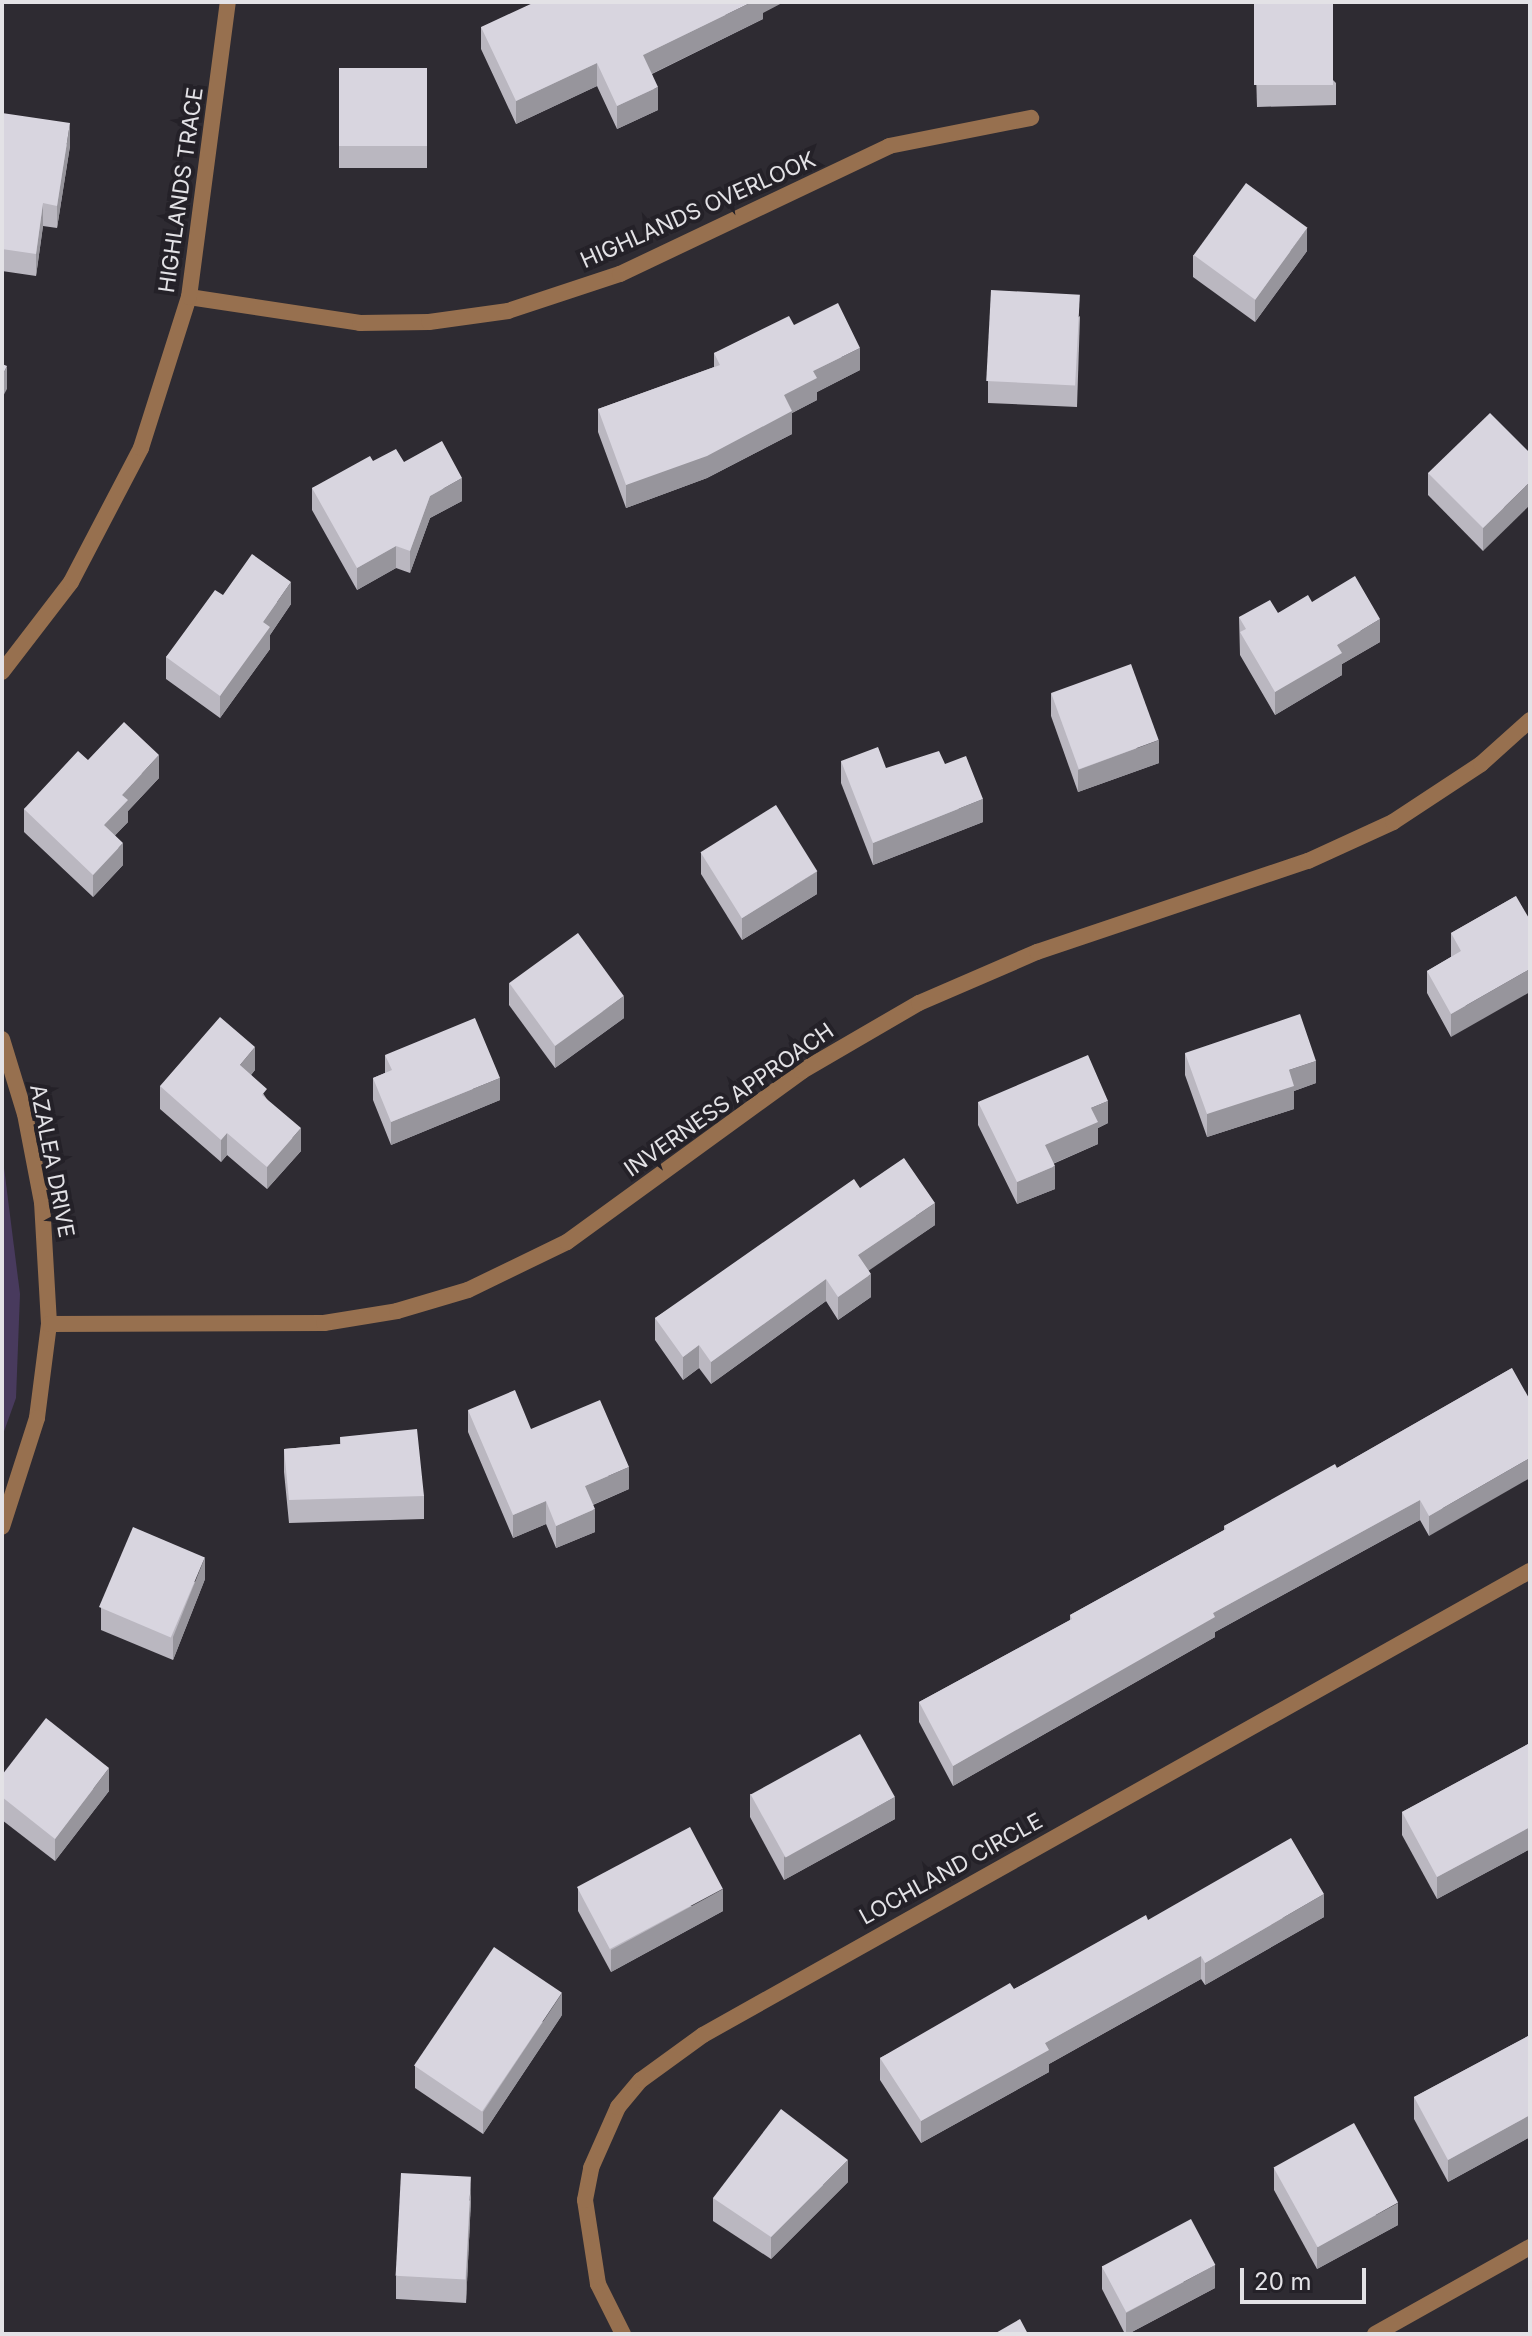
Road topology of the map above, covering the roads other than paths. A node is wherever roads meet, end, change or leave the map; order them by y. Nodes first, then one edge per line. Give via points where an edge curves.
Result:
1 (228, 2) edge
2 (1031, 118) dead end
3 (189, 297) junction
4 (2, 672) edge
5 (1530, 720) edge
6 (2, 1039) edge
7 (49, 1324) junction
8 (2, 1527) edge
9 (1530, 1571) edge
10 (1530, 2247) edge
11 (623, 2334) edge
12 (1375, 2334) edge

1 - 3 street, HIGHLANDS TRACE
2 - 3 street, HIGHLANDS OVERLOOK via 889,146 620,274 508,311 429,322 360,323
3 - 4 street, HIGHLANDS TRACE via 141,448 71,582
5 - 7 street, INVERNESS APPROACH via 1481,764 1393,822 1308,861 1037,952 919,1003 802,1071 567,1242 468,1290 397,1311 324,1323
6 - 7 street, AZALEA DRIVE via 25,1114 42,1202
7 - 8 street, AZALEA DRIVE via 37,1418
9 - 11 street, LOCHLAND CIRCLE via 768,1998 670,2056 641,2080 613,2117 591,2168 585,2200 598,2284
10 - 12 street

